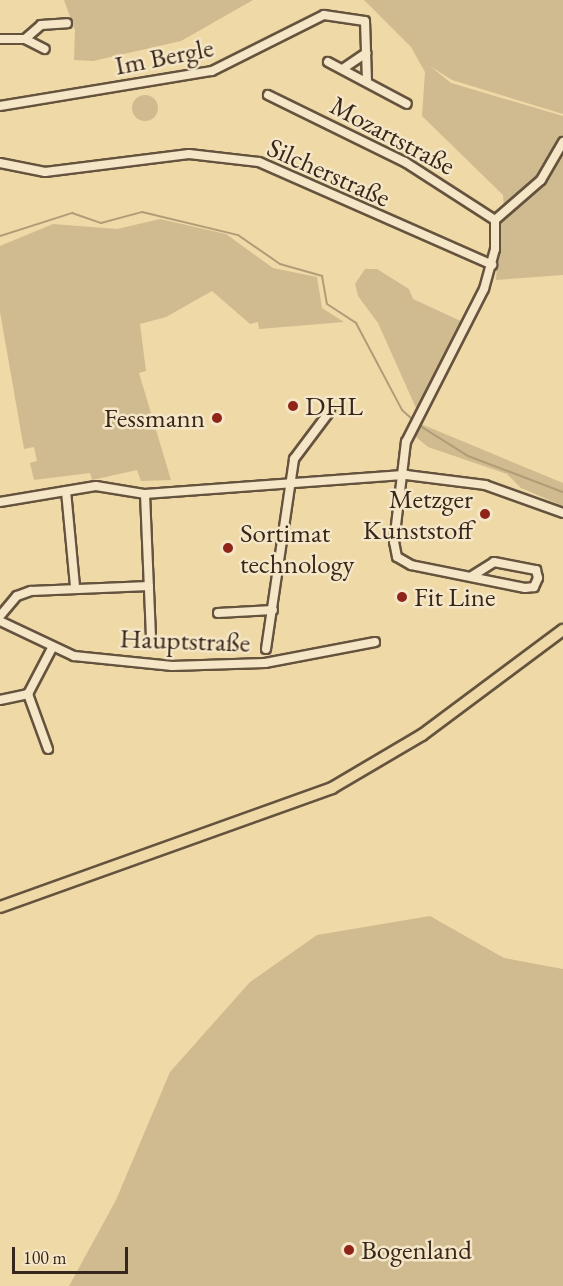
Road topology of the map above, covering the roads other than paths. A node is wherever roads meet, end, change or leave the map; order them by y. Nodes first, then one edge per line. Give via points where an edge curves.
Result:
1 (67, 23) dead end
2 (0, 39) edge
3 (25, 39) junction
4 (45, 49) dead end
5 (366, 53) junction
6 (328, 63) dead end
7 (344, 68) junction
8 (368, 80) junction
9 (268, 95) dead end
10 (407, 104) dead end
11 (0, 106) edge
12 (563, 142) edge
13 (0, 163) edge
14 (495, 220) junction
15 (492, 266) junction
16 (330, 411) dead end
17 (406, 475) junction
18 (292, 481) junction
19 (66, 491) junction
20 (145, 494) junction
21 (0, 502) edge
22 (563, 513) edge
23 (472, 576) junction
24 (75, 586) junction
25 (149, 586) junction
26 (273, 610) junction
27 (218, 613) dead end
28 (0, 616) edge
29 (0, 621) edge
30 (563, 630) edge
31 (151, 636) dead end
32 (375, 642) dead end
33 (52, 648) junction
34 (266, 649) dead end
35 (28, 694) junction
36 (0, 700) edge
37 (48, 749) dead end
38 (0, 907) edge

1 - 3 street via 41,25
2 - 3 street
3 - 4 street
5 - 7 street
5 - 8 street, Im Bergle
5 - 11 street, Im Bergle via 364,21 324,15 212,71
6 - 7 street
7 - 8 street
8 - 10 street
9 - 14 street, Mozartstraße via 405,162
12 - 14 street via 541,180
13 - 15 street, Silcherstraße via 45,172 189,154 259,162
14 - 15 street
15 - 17 street via 456,352 411,431
16 - 18 street via 298,450
17 - 18 street
17 - 22 street via 485,485
17 - 23 street via 394,542 397,557 411,565
18 - 20 street
18 - 26 street
19 - 20 street via 96,486
19 - 21 street
19 - 24 street
20 - 25 street
23 - 23 street via 494,562 536,570 538,578 534,587 525,588
24 - 25 street
24 - 28 street via 17,596
25 - 31 street
26 - 27 street
26 - 34 street
29 - 33 street, Hauptstraße
30 - 38 main road via 422,735 332,788
32 - 33 street, Hauptstraße via 224,666 74,656
33 - 35 street
35 - 36 street
35 - 37 street

